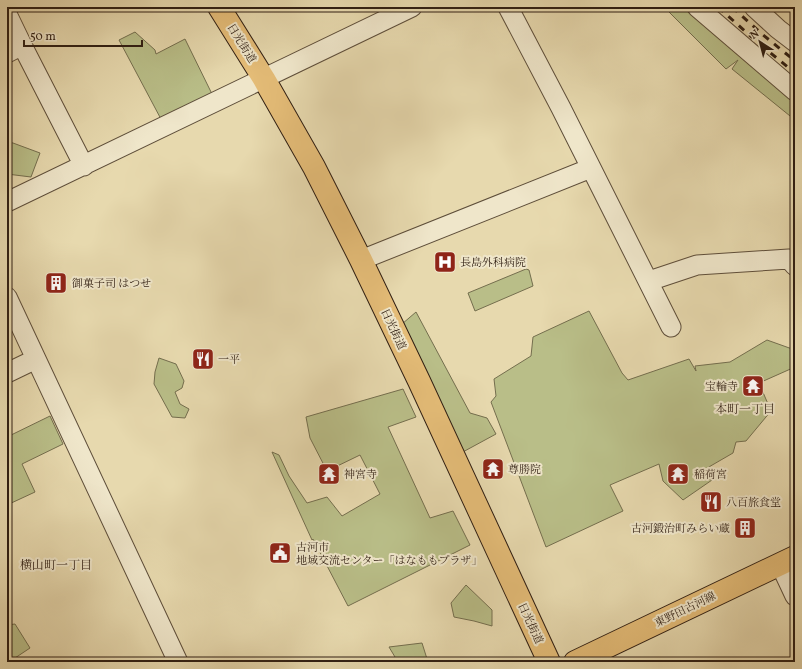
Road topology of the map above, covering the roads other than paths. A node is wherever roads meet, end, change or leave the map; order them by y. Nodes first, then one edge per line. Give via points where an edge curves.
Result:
1 (220, 7) edge
2 (412, 7) edge
3 (508, 7) edge
4 (698, 7) edge
5 (754, 7) edge
6 (7, 14) edge
7 (378, 14) edge
8 (795, 42) edge
9 (14, 49) edge
10 (264, 79) junction
11 (795, 91) edge
12 (84, 166) junction
13 (591, 168) junction
14 (7, 202) edge
15 (361, 260) junction
16 (795, 266) edge
17 (649, 281) junction
18 (7, 297) edge
19 (672, 327) dead end
20 (36, 359) junction
21 (7, 373) edge
22 (788, 560) edge
23 (795, 596) edge
24 (178, 662) edge
25 (548, 662) edge
26 (575, 662) edge

1 - 10 main road, 日光街道
2 - 7 street
3 - 13 street
4 - 11 street
5 - 8 street
6 - 9 street
7 - 10 street
9 - 12 street
10 - 12 street
10 - 15 main road, 日光街道 via 314,167
12 - 14 street
13 - 15 street
13 - 17 street
15 - 25 main road, 日光街道
16 - 17 street via 789,259 697,265
17 - 19 street
18 - 20 street
20 - 21 street
20 - 24 street
22 - 23 street
22 - 26 main road, 東野田古河線

